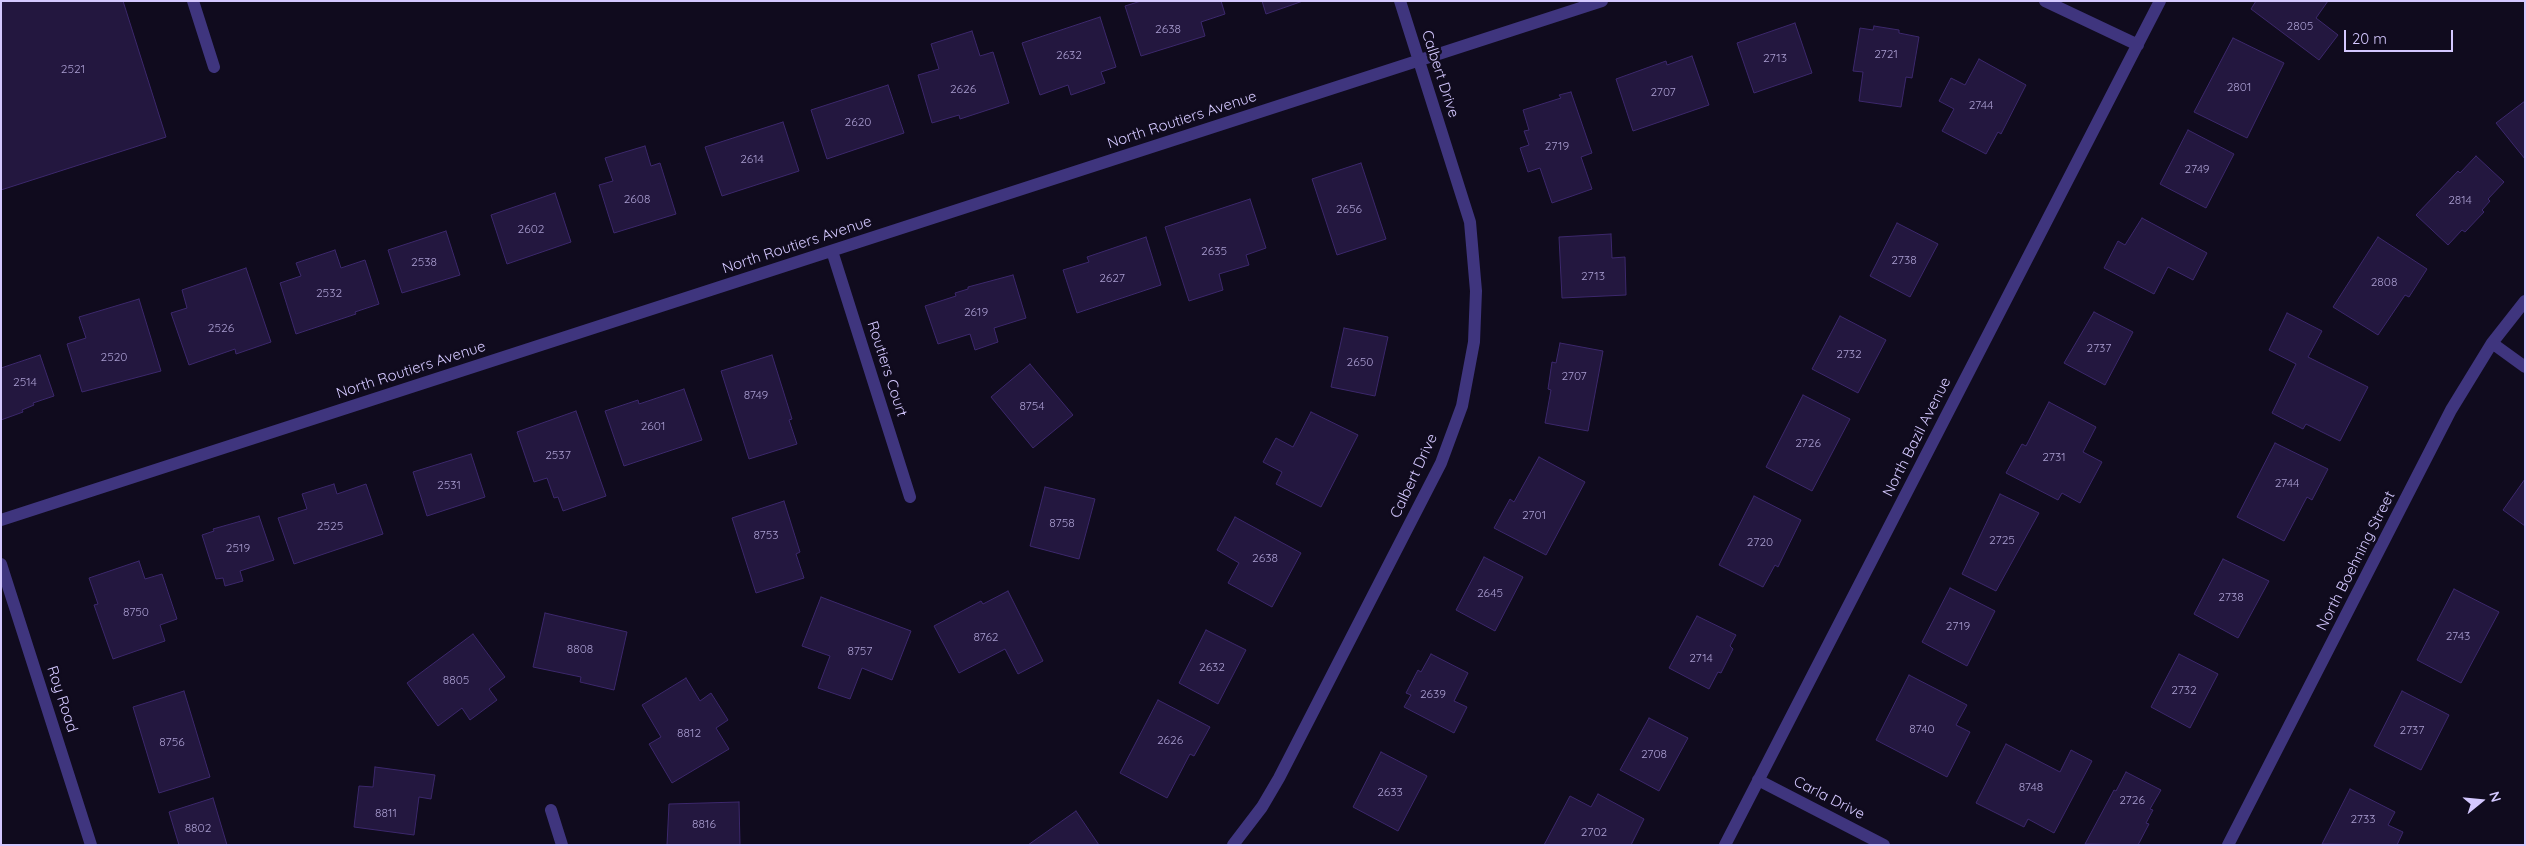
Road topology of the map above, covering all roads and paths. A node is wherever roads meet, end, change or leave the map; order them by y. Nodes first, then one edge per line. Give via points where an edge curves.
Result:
1 (193, 1) edge
2 (1400, 1) edge
3 (1602, 1) edge
4 (2045, 1) edge
5 (2160, 1) edge
6 (2138, 45) junction
7 (1419, 60) junction
8 (214, 66) dead end
9 (832, 251) junction
10 (2525, 301) edge
11 (2492, 343) junction
12 (2525, 366) edge
13 (910, 497) dead end
14 (1, 520) edge
15 (1, 564) edge
16 (1758, 780) junction
17 (551, 810) dead end
18 (91, 845) edge
19 (562, 845) edge
20 (1233, 845) edge
21 (1725, 845) edge
22 (1884, 845) edge
23 (2228, 845) edge

1 - 8 street
2 - 7 street, Calbert Drive
3 - 7 street, North Routiers Avenue
4 - 6 street
5 - 6 street
6 - 16 street, North Bazil Avenue
7 - 9 street, North Routiers Avenue
7 - 20 street, Calbert Drive via 1470,222 1476,291 1474,342 1462,406 1441,462 1279,778
9 - 13 street, Routiers Court
9 - 14 street, North Routiers Avenue
10 - 11 street, North Boehning Street
11 - 12 street
11 - 23 street, North Boehning Street via 2452,410
15 - 18 street, Roy Road
16 - 21 street, North Bazil Avenue
16 - 22 street, Carla Drive
17 - 19 street

